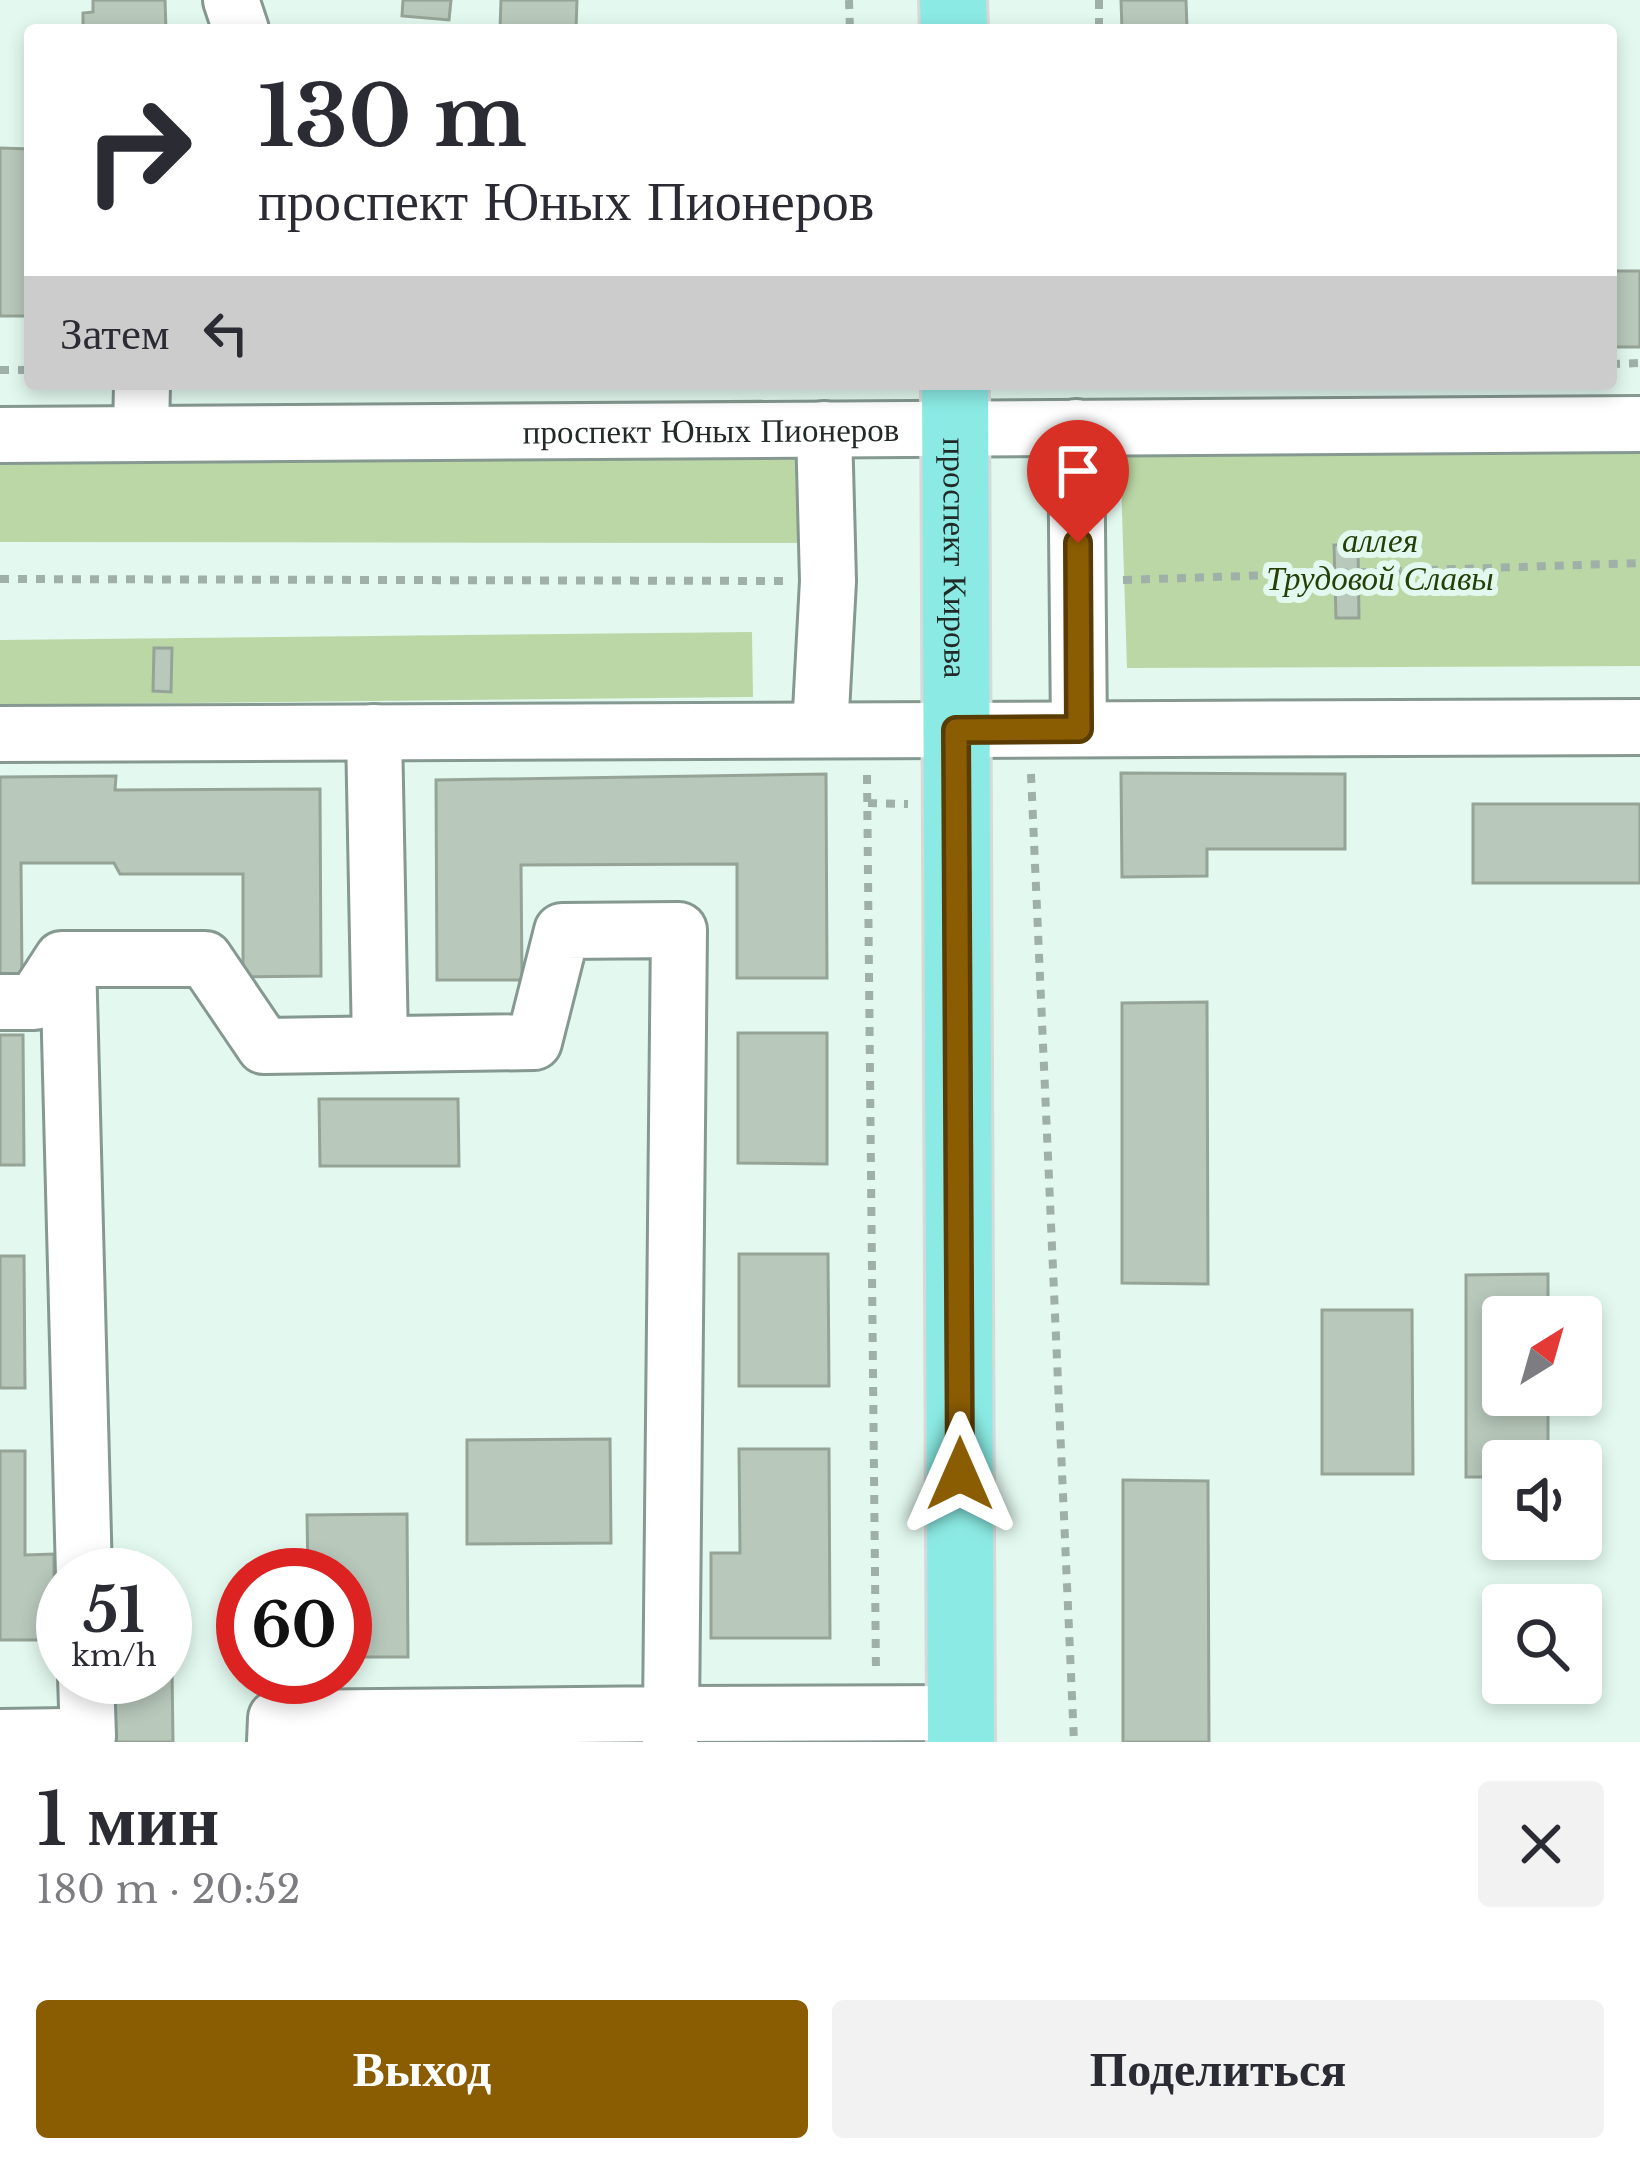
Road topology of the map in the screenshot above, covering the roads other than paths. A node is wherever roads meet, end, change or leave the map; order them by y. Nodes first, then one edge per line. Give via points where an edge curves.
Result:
1 (955, 406) edge
2 (563, 408) edge
3 (142, 409) edge
4 (1640, 424) edge
5 (1076, 428) junction
6 (824, 429) junction
7 (0, 435) edge
8 (1640, 728) edge
9 (1054, 729) junction
10 (843, 730) junction
11 (956, 730) junction
12 (374, 732) junction
13 (0, 734) edge
14 (68, 959) junction
15 (0, 1002) edge
16 (380, 1043) junction
17 (83, 1548) edge
18 (87, 1704) edge
19 (961, 1727) edge
20 (670, 1728) edge
21 (0, 1738) edge
22 (68, 1739) edge
23 (274, 1742) edge

1 - 5 street, проспект Юных Пионеров
1 - 6 street, проспект Юных Пионеров
1 - 11 main road, проспект Кирова
2 - 3 street, проспект Юных Пионеров
2 - 6 street, проспект Юных Пионеров
3 - 7 street, проспект Юных Пионеров
4 - 5 street, проспект Юных Пионеров
5 - 9 street via 1078,581
6 - 10 street via 827,581
8 - 9 street
9 - 11 street
10 - 11 street
10 - 12 street
11 - 19 main road, проспект Кирова
12 - 13 street
12 - 16 street
14 - 15 street via 34,1001
14 - 16 street via 205,959 264,1046
14 - 17 street
16 - 20 street via 534,1042 562,932 680,930
18 - 22 street via 88,1736
19 - 20 street via 876,1714
20 - 23 street via 276,1718
21 - 22 street

